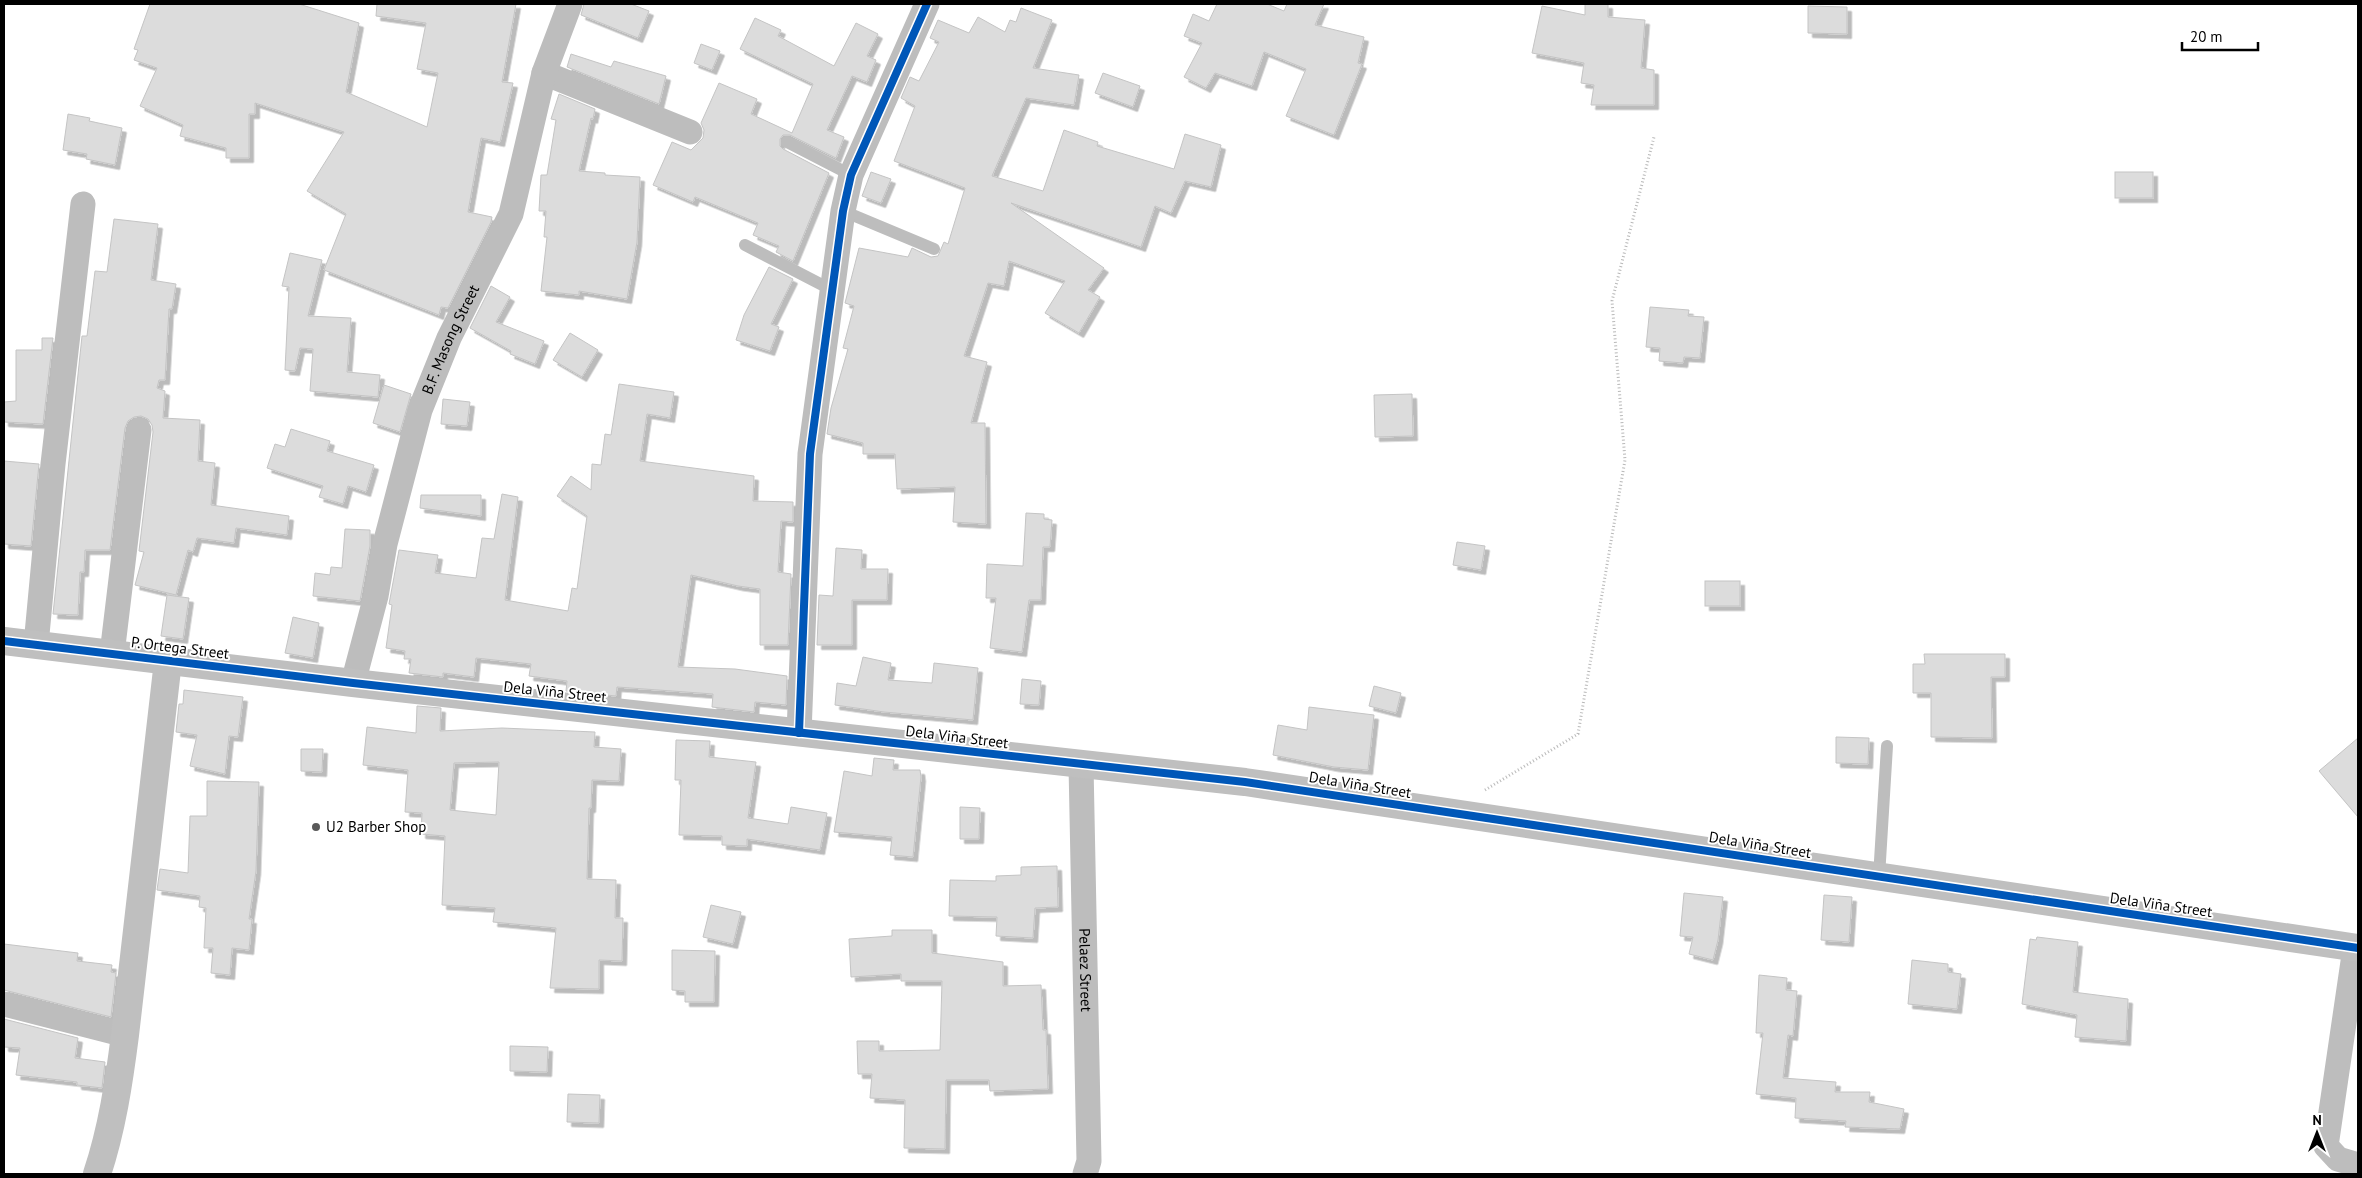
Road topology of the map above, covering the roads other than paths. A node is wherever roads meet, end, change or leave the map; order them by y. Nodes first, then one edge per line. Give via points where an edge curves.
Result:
1 (570, 4) edge
2 (927, 4) edge
3 (544, 73) junction
4 (690, 132) dead end
5 (787, 142) dead end
6 (851, 176) junction
7 (83, 204) dead end
8 (843, 212) junction
9 (745, 245) dead end
10 (934, 249) dead end
11 (832, 290) junction
12 (139, 430) dead end
13 (4, 641) edge
14 (36, 645) junction
15 (112, 654) junction
16 (168, 661) junction
17 (353, 683) junction
18 (799, 733) junction
19 (1887, 746) dead end
20 (1081, 766) junction
21 (1879, 877) junction
22 (2357, 948) edge
23 (4, 1004) edge
24 (125, 1035) junction
25 (2358, 1165) edge
26 (97, 1174) edge
27 (1085, 1174) edge

1 - 3 street, B.F. Masong Street
2 - 6 street
3 - 4 street
3 - 17 street, B.F. Masong Street via 511,214 449,338 420,410
5 - 6 lane
6 - 8 street
7 - 14 street
8 - 10 lane
8 - 11 street
9 - 11 lane
11 - 18 street via 810,454
12 - 15 street
13 - 14 street, P. Ortega Street
14 - 15 street, P. Ortega Street
15 - 16 street, P. Ortega Street
16 - 17 street, P. Ortega Street
16 - 24 street
17 - 18 street, Dela Viña Street
18 - 20 street, Dela Viña Street
19 - 21 lane
20 - 21 street, Dela Viña Street via 1244,782
20 - 27 street, Pelaez Street via 1089,1161
21 - 22 street, Dela Viña Street
22 - 25 street via 2326,1146 2338,1159
23 - 24 street
24 - 26 street via 117,1094

